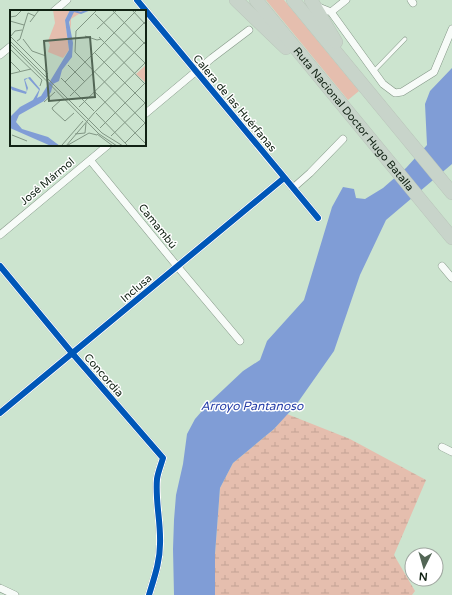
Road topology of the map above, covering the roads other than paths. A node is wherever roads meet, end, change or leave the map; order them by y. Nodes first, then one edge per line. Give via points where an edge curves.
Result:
1 (67, 0) edge
2 (137, 0) edge
3 (236, 0) edge
4 (256, 0) edge
5 (293, 0) edge
6 (346, 0) edge
7 (312, 3) edge
8 (55, 10) edge
9 (145, 10) edge
10 (146, 11) edge
11 (331, 12) junction
12 (452, 29) edge
13 (249, 30) dead end
14 (405, 39) dead end
15 (10, 46) edge
16 (1, 51) edge
17 (374, 71) junction
18 (196, 72) junction
19 (355, 74) junction
20 (334, 95) junction
21 (146, 113) edge
22 (343, 139) dead end
23 (107, 146) edge
24 (90, 160) junction
25 (284, 178) junction
26 (293, 188) junction
27 (452, 193) edge
28 (318, 218) dead end
29 (0, 235) edge
30 (452, 238) edge
31 (0, 266) edge
32 (177, 266) junction
33 (442, 266) dead end
34 (452, 278) edge
35 (240, 341) dead end
36 (72, 353) junction
37 (0, 413) edge
38 (442, 447) dead end
39 (452, 452) edge
40 (0, 588) edge
41 (15, 595) edge
42 (149, 595) edge

1 - 8 street
2 - 9 street, Calera de las Huérfanas
3 - 20 highway
4 - 20 highway, Ruta Nacional Doctor Hugo Batalla
5 - 19 highway
6 - 11 street
7 - 11 street
7 - 19 highway
10 - 18 street, Calera de las Huérfanas
11 - 17 street
12 - 17 street via 434,72 406,90 395,93 383,84
13 - 18 street
14 - 17 lane
15 - 16 street
18 - 21 street
18 - 25 street, Calera de las Huérfanas
19 - 27 highway
20 - 30 highway, Ruta Nacional Doctor Hugo Batalla
22 - 26 street
23 - 24 street, José Mármol
24 - 29 street, José Mármol
24 - 32 street, Camambú
25 - 26 street, Calera de las Huérfanas
25 - 32 street, Inclusa
26 - 28 street, Calera de las Huérfanas
31 - 36 street, Concordia
32 - 35 street, Camambú
32 - 36 street, Inclusa
33 - 34 street
36 - 37 street, Inclusa
36 - 42 street, Concordia via 163,458 157,477 160,521 158,568
38 - 39 street
40 - 41 street

